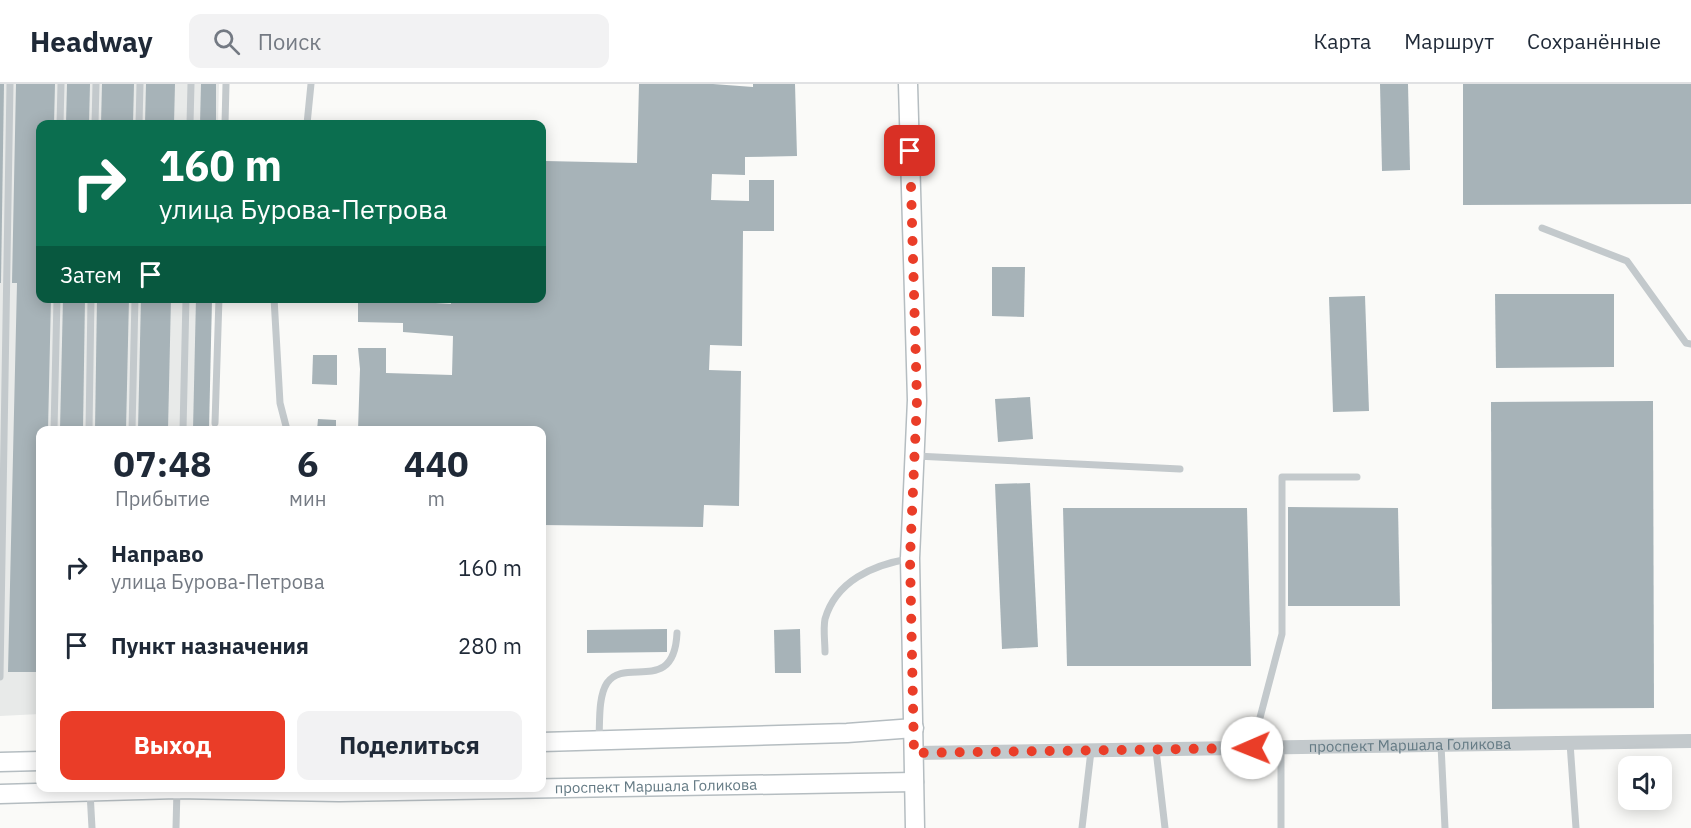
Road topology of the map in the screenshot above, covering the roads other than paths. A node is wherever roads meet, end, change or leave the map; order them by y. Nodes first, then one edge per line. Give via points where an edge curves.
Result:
1 (10, 84) edge
2 (61, 84) edge
3 (96, 84) edge
4 (140, 84) edge
5 (191, 84) edge
6 (226, 84) edge
7 (311, 84) edge
8 (908, 84) edge
9 (60, 120) edge
10 (95, 120) edge
11 (139, 120) edge
12 (190, 120) edge
13 (225, 120) edge
14 (307, 120) edge
15 (1542, 228) dead end
16 (57, 303) edge
17 (91, 303) edge
18 (135, 303) edge
19 (186, 303) edge
20 (219, 303) edge
21 (274, 303) edge
22 (1691, 344) edge
23 (215, 423) dead end
24 (54, 426) edge
25 (88, 426) edge
26 (132, 426) edge
27 (183, 426) edge
28 (286, 426) edge
29 (913, 456) junction
30 (1180, 469) dead end
31 (1357, 477) dead end
32 (910, 558) junction
33 (677, 633) dead end
34 (825, 652) dead end
35 (0, 676) edge
36 (914, 728) junction
37 (599, 741) junction
38 (1691, 741) edge
39 (546, 742) edge
40 (1570, 743) junction
41 (1441, 745) junction
42 (1252, 748) junction
43 (1281, 748) junction
44 (1156, 750) junction
45 (1091, 751) junction
46 (914, 753) junction
47 (36, 761) edge
48 (0, 762) edge
49 (914, 782) junction
50 (546, 787) edge
51 (90, 792) joint
52 (177, 792) edge
53 (0, 794) edge
54 (92, 828) edge
55 (176, 828) edge
56 (915, 828) edge
57 (1082, 828) edge
58 (1165, 828) edge
59 (1281, 828) edge
60 (1444, 828) edge
61 (1576, 828) edge

1 - 35 lane
2 - 9 lane
3 - 10 lane
4 - 11 lane
5 - 12 lane
6 - 13 lane
7 - 14 lane
8 - 29 main road via 917,400
15 - 22 lane via 1627,261 1686,343
16 - 24 lane
17 - 25 lane
18 - 26 lane
19 - 27 lane
20 - 23 lane
21 - 28 lane via 279,403
29 - 30 lane
29 - 32 main road
31 - 42 lane via 1282,477 1282,634
32 - 34 lane via 877,565 841,588 825,620
32 - 36 main road
33 - 37 lane via 676,652 666,665 653,671 615,675 607,683
36 - 37 main road
36 - 46 main road
37 - 39 main road
38 - 40 street, проспект Маршала Голикова
40 - 41 street, проспект Маршала Голикова
40 - 61 lane
41 - 43 street, проспект Маршала Голикова
41 - 60 lane
42 - 43 street, проспект Маршала Голикова
42 - 44 street, проспект Маршала Голикова
43 - 59 lane
44 - 45 street, проспект Маршала Голикова
44 - 58 lane
45 - 46 street, проспект Маршала Голикова
45 - 57 lane
46 - 49 main road
47 - 48 main road
49 - 50 main road, проспект Маршала Голикова
49 - 56 main road
51 - 53 main road, проспект Маршала Голикова
51 - 54 lane
52 - 55 lane

